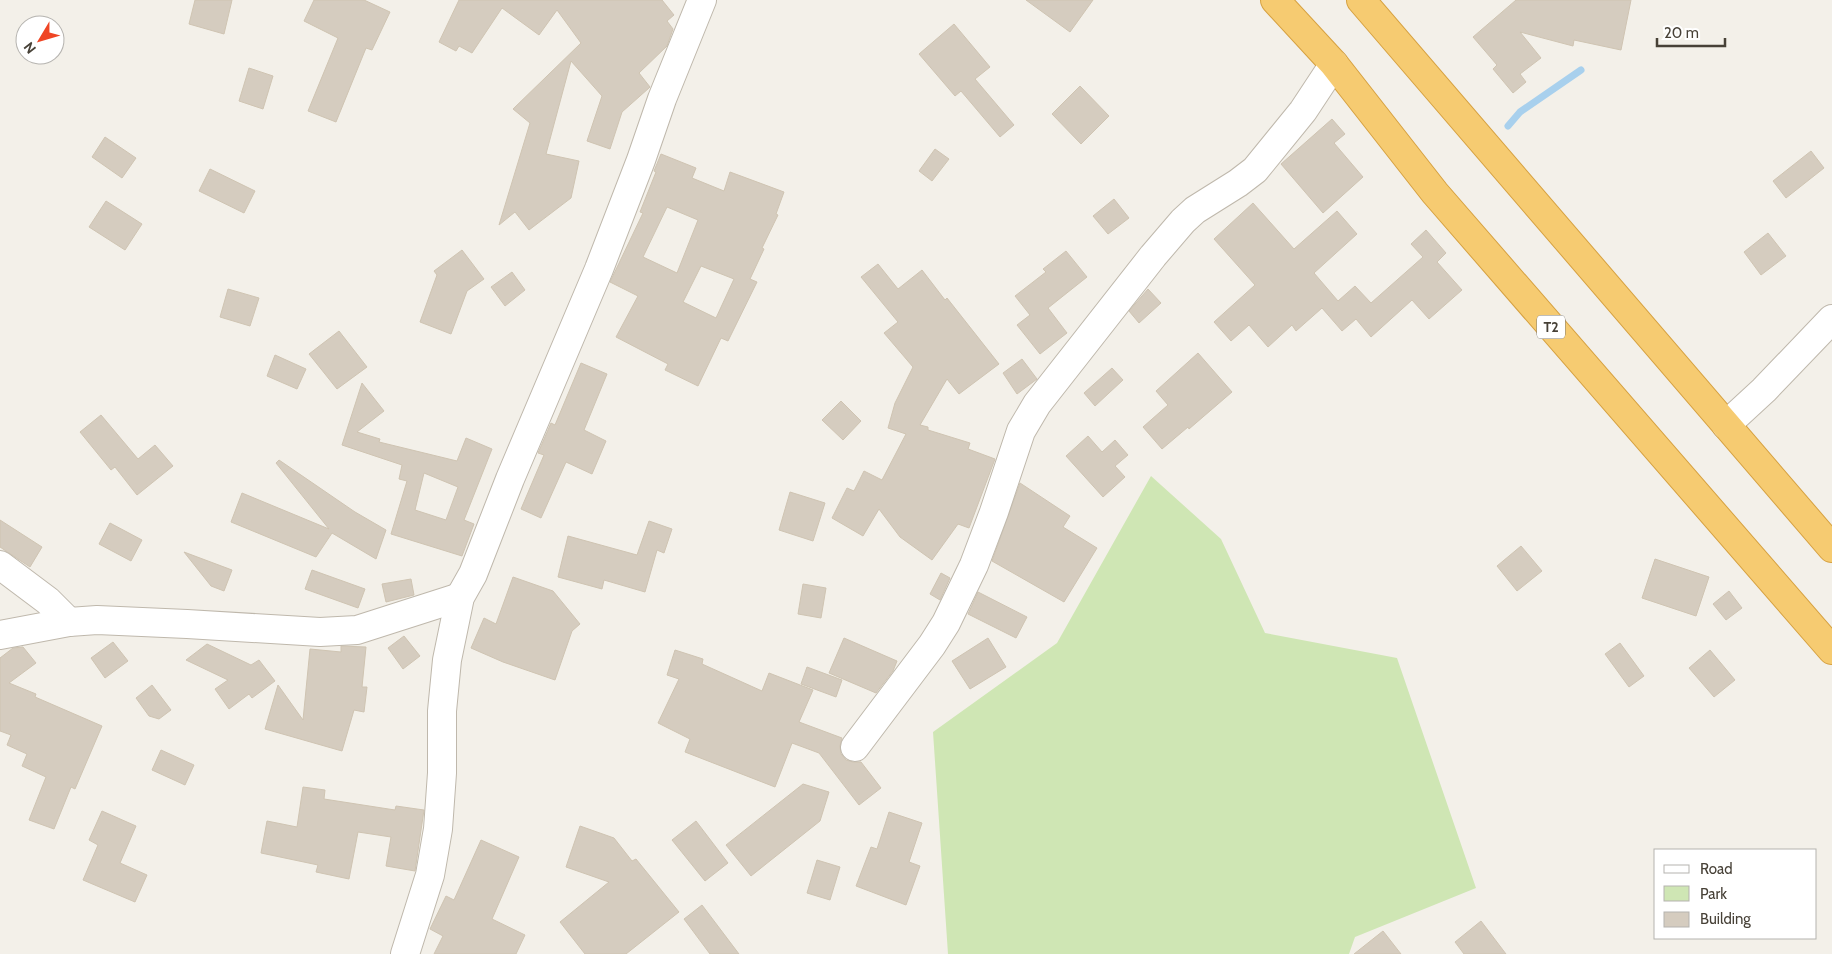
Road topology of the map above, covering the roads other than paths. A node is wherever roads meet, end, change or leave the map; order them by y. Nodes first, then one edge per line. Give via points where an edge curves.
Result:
1 (702, 0) edge
2 (1275, 0) edge
3 (1361, 0) edge
4 (1334, 64) junction
5 (1832, 319) edge
6 (1726, 425) junction
7 (1832, 548) edge
8 (0, 565) edge
9 (460, 597) junction
10 (68, 622) junction
11 (0, 635) edge
12 (1832, 650) edge
13 (855, 747) dead end
14 (405, 954) edge

1 - 9 street via 599,269 473,574
2 - 4 highway, T2
3 - 6 highway
4 - 12 highway, T2 via 1435,193
4 - 13 street via 1303,110 1254,170 1183,221 1037,404 1021,431 974,565 946,623
5 - 6 street
6 - 7 highway
8 - 10 street via 48,601
9 - 10 street via 357,630 320,632 96,620
9 - 14 street via 447,660 442,711 438,829 430,875
10 - 11 street

